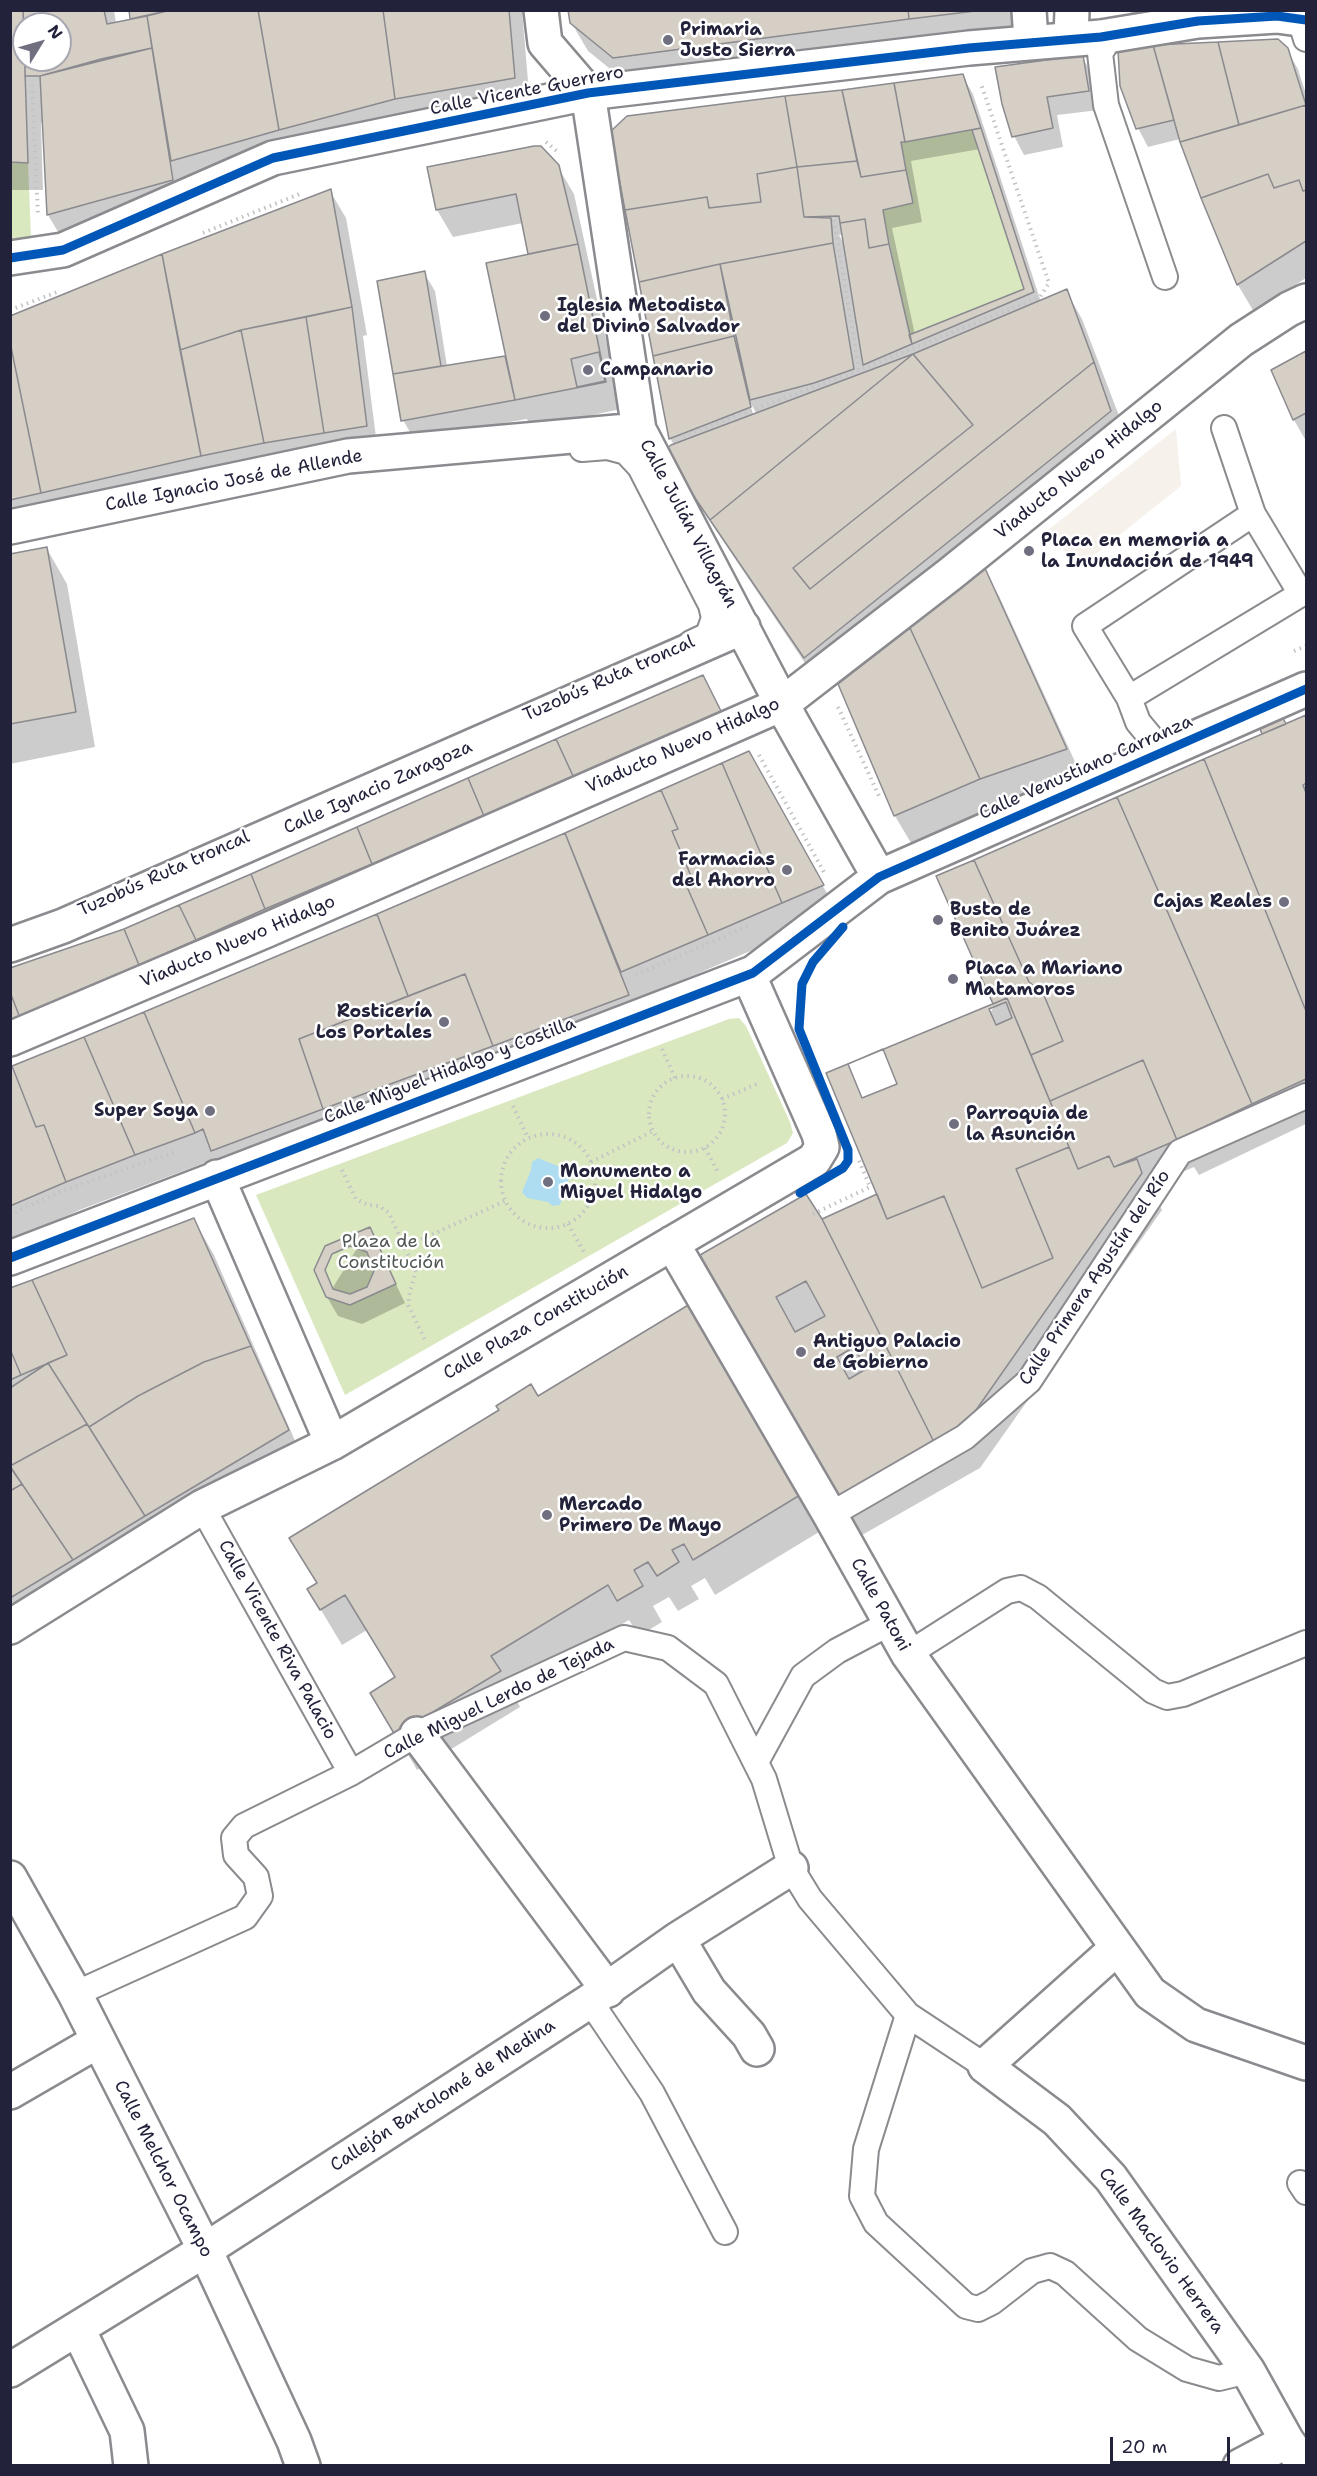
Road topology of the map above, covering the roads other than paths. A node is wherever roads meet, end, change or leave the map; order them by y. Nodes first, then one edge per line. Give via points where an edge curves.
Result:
1 (541, 10) edge
2 (1294, 21) edge
3 (1030, 26) edge
4 (1081, 29) edge
5 (588, 93) junction
6 (10, 258) edge
7 (1165, 278) dead end
8 (1306, 301) edge
9 (1224, 428) dead end
10 (639, 430) junction
11 (1252, 514) junction
12 (10, 527) edge
13 (10, 534) edge
14 (743, 627) junction
15 (1306, 689) edge
16 (1129, 698) junction
17 (782, 704) junction
18 (1163, 752) junction
19 (879, 877) junction
20 (10, 935) edge
21 (10, 945) edge
22 (753, 973) junction
23 (10, 1039) edge
24 (1306, 1096) edge
25 (217, 1177) junction
26 (672, 1243) junction
27 (10, 1258) edge
28 (332, 1443) junction
29 (202, 1507) junction
30 (830, 1515) junction
31 (890, 1623) junction
32 (10, 1627) edge
33 (1306, 1643) edge
34 (908, 1654) junction
35 (417, 1734) junction
36 (756, 1762) junction
37 (351, 1773) junction
38 (791, 1868) junction
39 (10, 1878) edge
40 (678, 1939) junction
41 (1117, 1948) junction
42 (75, 1994) junction
43 (599, 1995) junction
44 (908, 2015) junction
45 (98, 2042) junction
46 (757, 2049) dead end
47 (1306, 2063) edge
48 (985, 2066) junction
49 (10, 2092) edge
50 (724, 2232) dead end
51 (205, 2250) junction
52 (78, 2329) junction
53 (10, 2370) edge
54 (1248, 2371) junction
55 (1296, 2453) edge
56 (131, 2466) edge
57 (303, 2466) edge
58 (1240, 2466) edge

1 - 5 street via 545,43
2 - 4 street, Calle Vicente Guerrero via 1198,21
3 - 4 street, Calle Vicente Guerrero
3 - 5 street, Calle Vicente Guerrero via 969,48
4 - 7 lane via 1104,47 1100,53 1106,105
5 - 6 street, Calle Vicente Guerrero via 273,158 63,249
5 - 10 street, Calle Julián Villagrán
8 - 17 street, Viaducto Nuevo Hidalgo via 1241,340
9 - 11 lane
10 - 12 street, Calle Ignacio José de Allende via 348,456
10 - 14 street, Calle Julián Villagrán
11 - 16 lane via 1085,626
11 - 16 lane via 1301,594
13 - 20 lane, Tuzobús Ruta troncal via 351,464 607,447 626,452 640,467 711,605 714,618 708,635 693,642 64,918
14 - 17 street, Calle Julián Villagrán
14 - 21 street, Calle Ignacio Zaragoza via 74,922
15 - 18 street, Calle Venustiano Carranza
16 - 18 lane via 1138,722
17 - 19 street, Calle Julián Villagrán
17 - 23 street, Viaducto Nuevo Hidalgo
18 - 19 street, Calle Venustiano Carranza
19 - 22 street, Calle Miguel Hidalgo y Costilla
22 - 25 street, Calle Miguel Hidalgo y Costilla
22 - 26 street, Calle Plaza Constitución via 753,985 822,1147 813,1160
24 - 30 lane, Calle Primera Agustín del Río via 1180,1152 1029,1381 965,1437
25 - 27 street, Calle Miguel Hidalgo y Costilla
25 - 28 street
26 - 28 street, Calle Plaza Constitución
26 - 30 street, Calle Patoni
28 - 29 street, Calle Plaza Constitución
29 - 32 street, Calle Plaza Constitución
29 - 37 lane, Calle Vicente Riva Palacio
30 - 31 street, Calle Patoni
31 - 34 street, Calle Patoni
31 - 36 lane via 837,1651 803,1676
33 - 34 lane via 1167,1697 1021,1588 1007,1591
34 - 41 street, Calle Patoni
35 - 36 lane, Calle Miguel Lerdo de Tejada via 624,1638 668,1648 716,1684
35 - 37 lane, Calle Miguel Lerdo de Tejada
35 - 43 street
36 - 38 lane, Calle Miguel Lerdo de Tejada
37 - 42 lane, Calle Miguel Lerdo de Tejada via 244,1826 234,1838 237,1856 256,1877 260,1896 244,1917
38 - 40 street, Callejón Bartolomé de Medina
38 - 44 lane, Calle Miguel Lerdo de Tejada via 810,1899
39 - 42 street, Calle Melchor Ocampo
40 - 43 street, Callejón Bartolomé de Medina
40 - 46 street via 709,1991
41 - 47 street, Calle Patoni via 1150,1993 1196,2025
41 - 48 street
42 - 45 street, Calle Melchor Ocampo
43 - 50 lane
43 - 51 street, Callejón Bartolomé de Medina
44 - 48 lane, Calle Miguel Lerdo de Tejada
44 - 54 lane via 866,2149 862,2196 876,2223 966,2306 978,2309 1032,2271 1050,2266 1065,2273 1138,2339 1187,2369 1219,2378
45 - 49 street
45 - 51 street, Calle Melchor Ocampo
48 - 54 street, Calle Maclovio Herrera via 1057,2120 1111,2178
51 - 52 street, Callejón Bartolomé de Medina
51 - 57 street, Calle Melchor Ocampo
52 - 53 street, Callejón Bartolomé de Medina
52 - 56 street via 127,2431
54 - 55 street, Calle Maclovio Herrera
55 - 58 street

